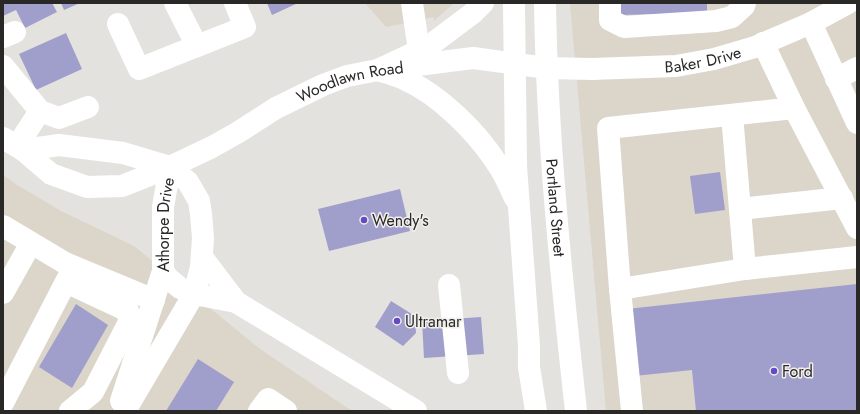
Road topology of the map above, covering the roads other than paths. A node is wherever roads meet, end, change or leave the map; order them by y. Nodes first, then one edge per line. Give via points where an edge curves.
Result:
1 (175, 3) edge
2 (235, 3) edge
3 (412, 3) edge
4 (484, 3) edge
5 (514, 3) edge
6 (545, 3) edge
7 (610, 3) edge
8 (728, 3) edge
9 (744, 3) edge
10 (848, 3) edge
11 (716, 21) junction
12 (811, 23) junction
13 (118, 24) dead end
14 (763, 44) junction
15 (197, 46) junction
16 (419, 51) junction
17 (515, 64) junction
18 (3, 66) edge
19 (547, 68) junction
20 (857, 68) edge
21 (378, 70) junction
22 (836, 79) junction
23 (88, 107) dead end
24 (794, 108) junction
25 (40, 111) junction
26 (732, 115) junction
27 (857, 124) edge
28 (14, 145) edge
29 (170, 167) junction
30 (842, 198) junction
31 (518, 206) junction
32 (740, 209) junction
33 (3, 226) edge
34 (857, 228) edge
35 (31, 243) junction
36 (202, 257) junction
37 (857, 257) edge
38 (745, 269) junction
39 (163, 271) junction
40 (70, 274) junction
41 (449, 285) dead end
42 (620, 289) junction
43 (3, 293) edge
44 (194, 294) junction
45 (154, 300) junction
46 (236, 302) junction
47 (458, 373) dead end
48 (4, 400) edge
49 (70, 411) edge
50 (118, 411) edge
51 (125, 411) edge
52 (260, 411) edge
53 (286, 411) edge
54 (416, 411) edge
55 (536, 411) edge
56 (576, 411) edge
57 (632, 411) edge

1 - 15 street
2 - 15 street via 245,27
3 - 16 street
4 - 16 street
5 - 17 street
6 - 19 street, Portland Street
7 - 11 street via 610,20 624,27
8 - 11 street
9 - 11 street via 732,17
10 - 12 street, Baker Drive
12 - 14 street, Baker Drive
12 - 22 street
13 - 15 street via 139,69
14 - 19 street, Baker Drive via 714,59 676,66
14 - 24 street
16 - 21 street
17 - 19 street, Woodlawn Road
17 - 21 street, Woodlawn Road via 473,58
17 - 31 street
18 - 25 street
19 - 56 street, Portland Street via 555,206
20 - 22 street
21 - 29 street, Woodlawn Road via 347,76 316,88 276,108 237,134
21 - 31 street via 404,78 446,106 489,151 503,173
22 - 27 street
23 - 25 street via 59,118
24 - 26 street
24 - 30 street
25 - 28 street
26 - 32 street
26 - 42 street via 608,128
28 - 29 street via 59,145 102,150 123,153
28 - 29 street, Woodlawn Road via 51,174 87,187 122,186
29 - 36 street, Athorpe Drive via 188,182 199,202 203,229
29 - 39 street, Athorpe Drive via 163,207
30 - 32 street
30 - 34 street
31 - 55 street via 528,367
32 - 38 street
33 - 35 street
35 - 40 street
35 - 43 street
36 - 44 street, Athorpe Drive
36 - 46 street, Athorpe Drive
37 - 38 street
38 - 42 street
39 - 44 street, Athorpe Drive via 180,288
39 - 45 street
40 - 45 street
40 - 48 street
40 - 49 street via 128,312 130,322 93,392
41 - 47 street
42 - 57 street
44 - 46 street, Athorpe Drive
44 - 51 street
45 - 50 street
46 - 54 street, Athorpe Drive
52 - 53 street via 268,399

